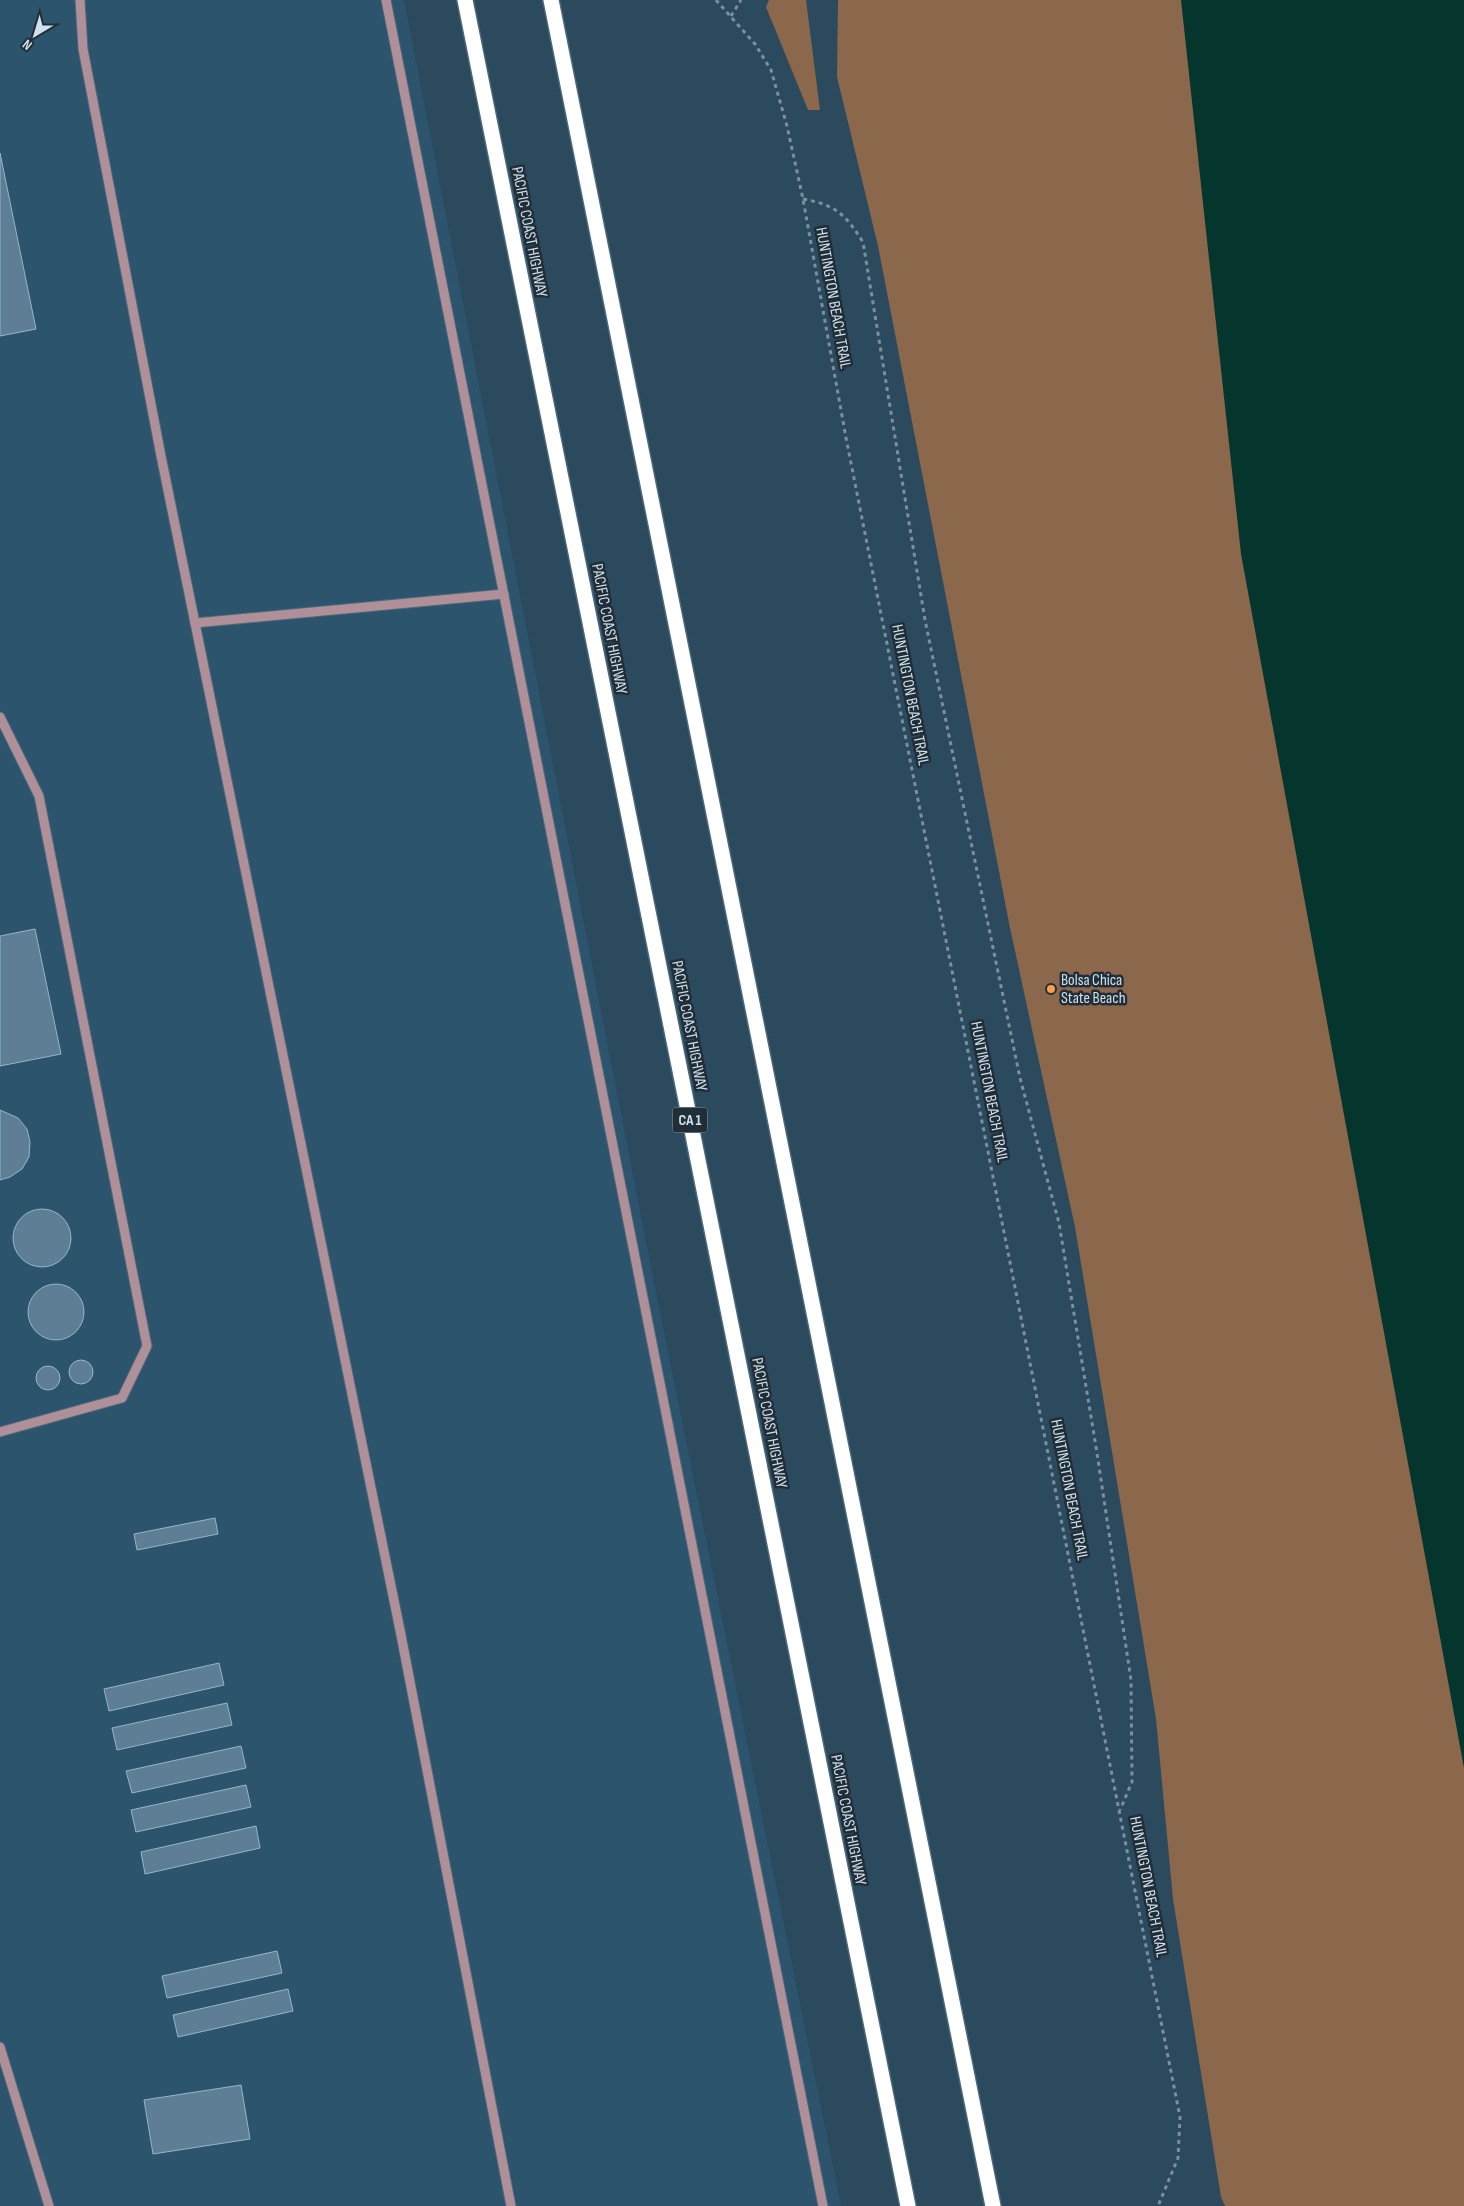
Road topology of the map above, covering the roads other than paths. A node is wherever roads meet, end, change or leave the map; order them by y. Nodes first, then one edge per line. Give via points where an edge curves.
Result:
1 (80, 0) edge
2 (386, 0) edge
3 (465, 0) edge
4 (551, 0) edge
5 (504, 594) junction
6 (195, 623) junction
7 (0, 716) edge
8 (0, 1432) edge
9 (0, 2047) edge
10 (49, 2206) edge
11 (511, 2206) edge
12 (823, 2206) edge
13 (908, 2206) edge
14 (993, 2206) edge

1 - 6 lane via 83,49
2 - 5 lane
3 - 13 highway, PACIFIC COAST HIGHWAY / CA 1
4 - 14 highway
5 - 6 lane
5 - 12 lane
6 - 11 lane via 401,1635
7 - 8 lane via 39,796 147,1346 122,1398
9 - 10 lane

